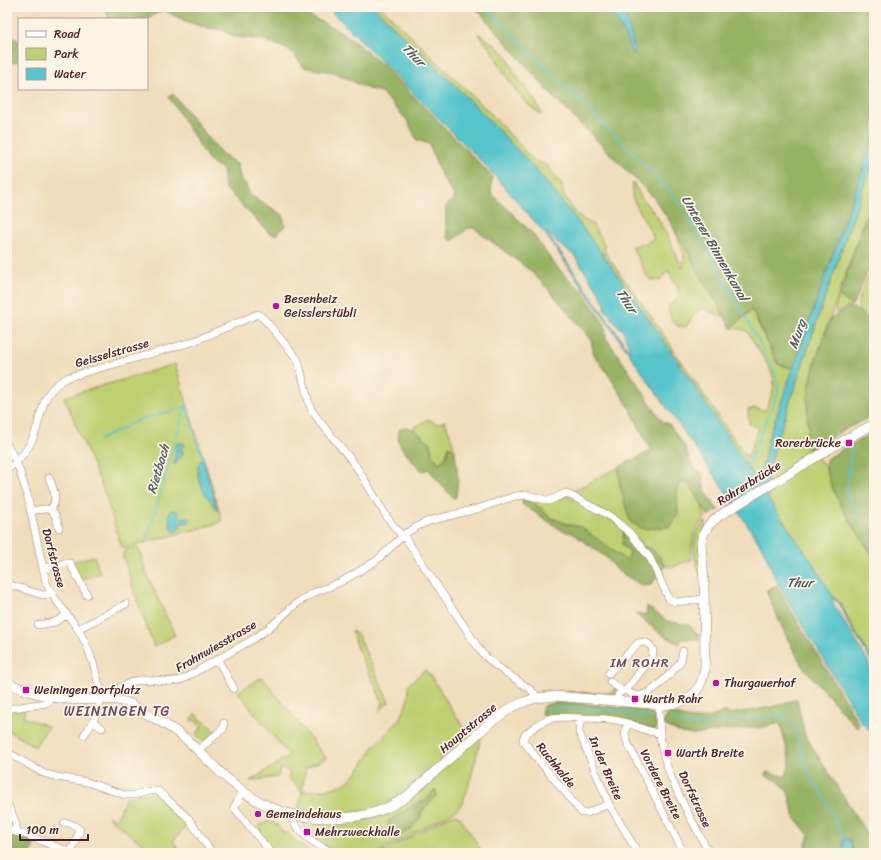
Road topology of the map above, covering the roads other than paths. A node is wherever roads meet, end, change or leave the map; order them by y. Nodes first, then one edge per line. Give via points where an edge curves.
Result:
1 (874, 424) edge
2 (7, 445) edge
3 (17, 462) junction
4 (7, 470) edge
5 (49, 478) dead end
6 (51, 509) junction
7 (31, 511) junction
8 (59, 528) dead end
9 (402, 536) junction
10 (43, 569) junction
11 (7, 584) edge
12 (51, 594) junction
13 (87, 595) dead end
14 (704, 599) junction
15 (126, 604) dead end
16 (67, 615) junction
17 (38, 625) dead end
18 (78, 629) junction
19 (683, 651) dead end
20 (218, 660) junction
21 (608, 674) dead end
22 (610, 682) dead end
23 (7, 683) edge
24 (234, 689) dead end
25 (623, 691) junction
26 (102, 696) junction
27 (50, 697) junction
28 (536, 698) junction
29 (617, 702) junction
30 (659, 705) junction
31 (7, 709) edge
32 (580, 718) junction
33 (93, 722) junction
34 (224, 723) dead end
35 (627, 723) junction
36 (102, 728) dead end
37 (660, 734) junction
38 (84, 735) dead end
39 (198, 750) junction
40 (7, 752) edge
41 (246, 793) junction
42 (7, 803) edge
43 (609, 804) junction
44 (297, 814) junction
45 (64, 823) dead end
46 (7, 830) edge
47 (17, 832) junction
48 (72, 853) edge
49 (212, 853) edge
50 (271, 853) edge
51 (334, 853) edge
52 (638, 853) edge
53 (684, 853) edge
54 (709, 853) edge

1 - 14 main road, Rohrerbrücke via 818,455 711,523 701,542
2 - 3 street, Dorfstrasse
3 - 4 street, Geisselstrasse
3 - 7 street, Dorfstrasse
3 - 9 street, Geisselstrasse via 34,436 48,393 60,381 192,342 258,314 298,360 312,411 355,466
5 - 6 street via 56,498
6 - 7 street
6 - 8 street via 56,514
7 - 10 street, Dorfstrasse
9 - 14 street, Frohnwiesstrasse via 429,521 515,496 527,495 549,501 566,494 608,515 630,533 646,551 669,599 675,602
9 - 20 street, Frohnwiesstrasse via 376,561 341,582 312,593 255,638
9 - 28 street via 482,653 531,690
10 - 12 street, Dorfstrasse
10 - 13 street via 70,563
11 - 12 street via 43,595
12 - 16 street, Dorfstrasse
14 - 30 main road, Hauptstrasse via 703,681 686,700
15 - 18 street
16 - 17 street via 56,622
16 - 18 street, Dorfstrasse
18 - 26 street, Dorfstrasse via 90,655
19 - 25 street via 679,664 655,689 638,695
20 - 24 street
20 - 26 street, Frohnwiesstrasse via 176,682 139,680
21 - 25 street via 638,642 650,645 652,657
22 - 25 street
23 - 27 main road, Hauptstrasse
25 - 29 street via 618,695
26 - 27 main road, Hauptstrasse via 70,700
26 - 33 street
26 - 39 main road, Hauptstrasse via 126,702 141,710 170,727
27 - 31 street via 46,703
28 - 29 main road, Hauptstrasse via 566,697
28 - 44 main road, Hauptstrasse via 512,707 490,723 397,804 364,816 329,818
29 - 30 main road, Hauptstrasse
30 - 37 street, Dorfstrasse
32 - 35 street, In der Breite
32 - 43 street, In der Breite via 579,732
32 - 43 street, Ruchhalde via 546,719 525,734 523,741 582,813 587,814
33 - 36 street
33 - 38 street
34 - 39 street via 224,728
35 - 37 street, In der Breite
35 - 53 street, Vordere Breite via 627,742
37 - 54 street, Dorfstrasse via 670,772
39 - 41 main road, Hauptstrasse
40 - 49 street via 43,773 57,777 87,782 126,795 158,792 189,819
41 - 44 main road, Hauptstrasse via 266,805
41 - 50 street via 234,806
42 - 47 street
43 - 52 street, In der Breite
44 - 51 street via 293,819 296,826 305,835
45 - 48 street via 67,822 80,830
46 - 47 street
47 - 48 street

